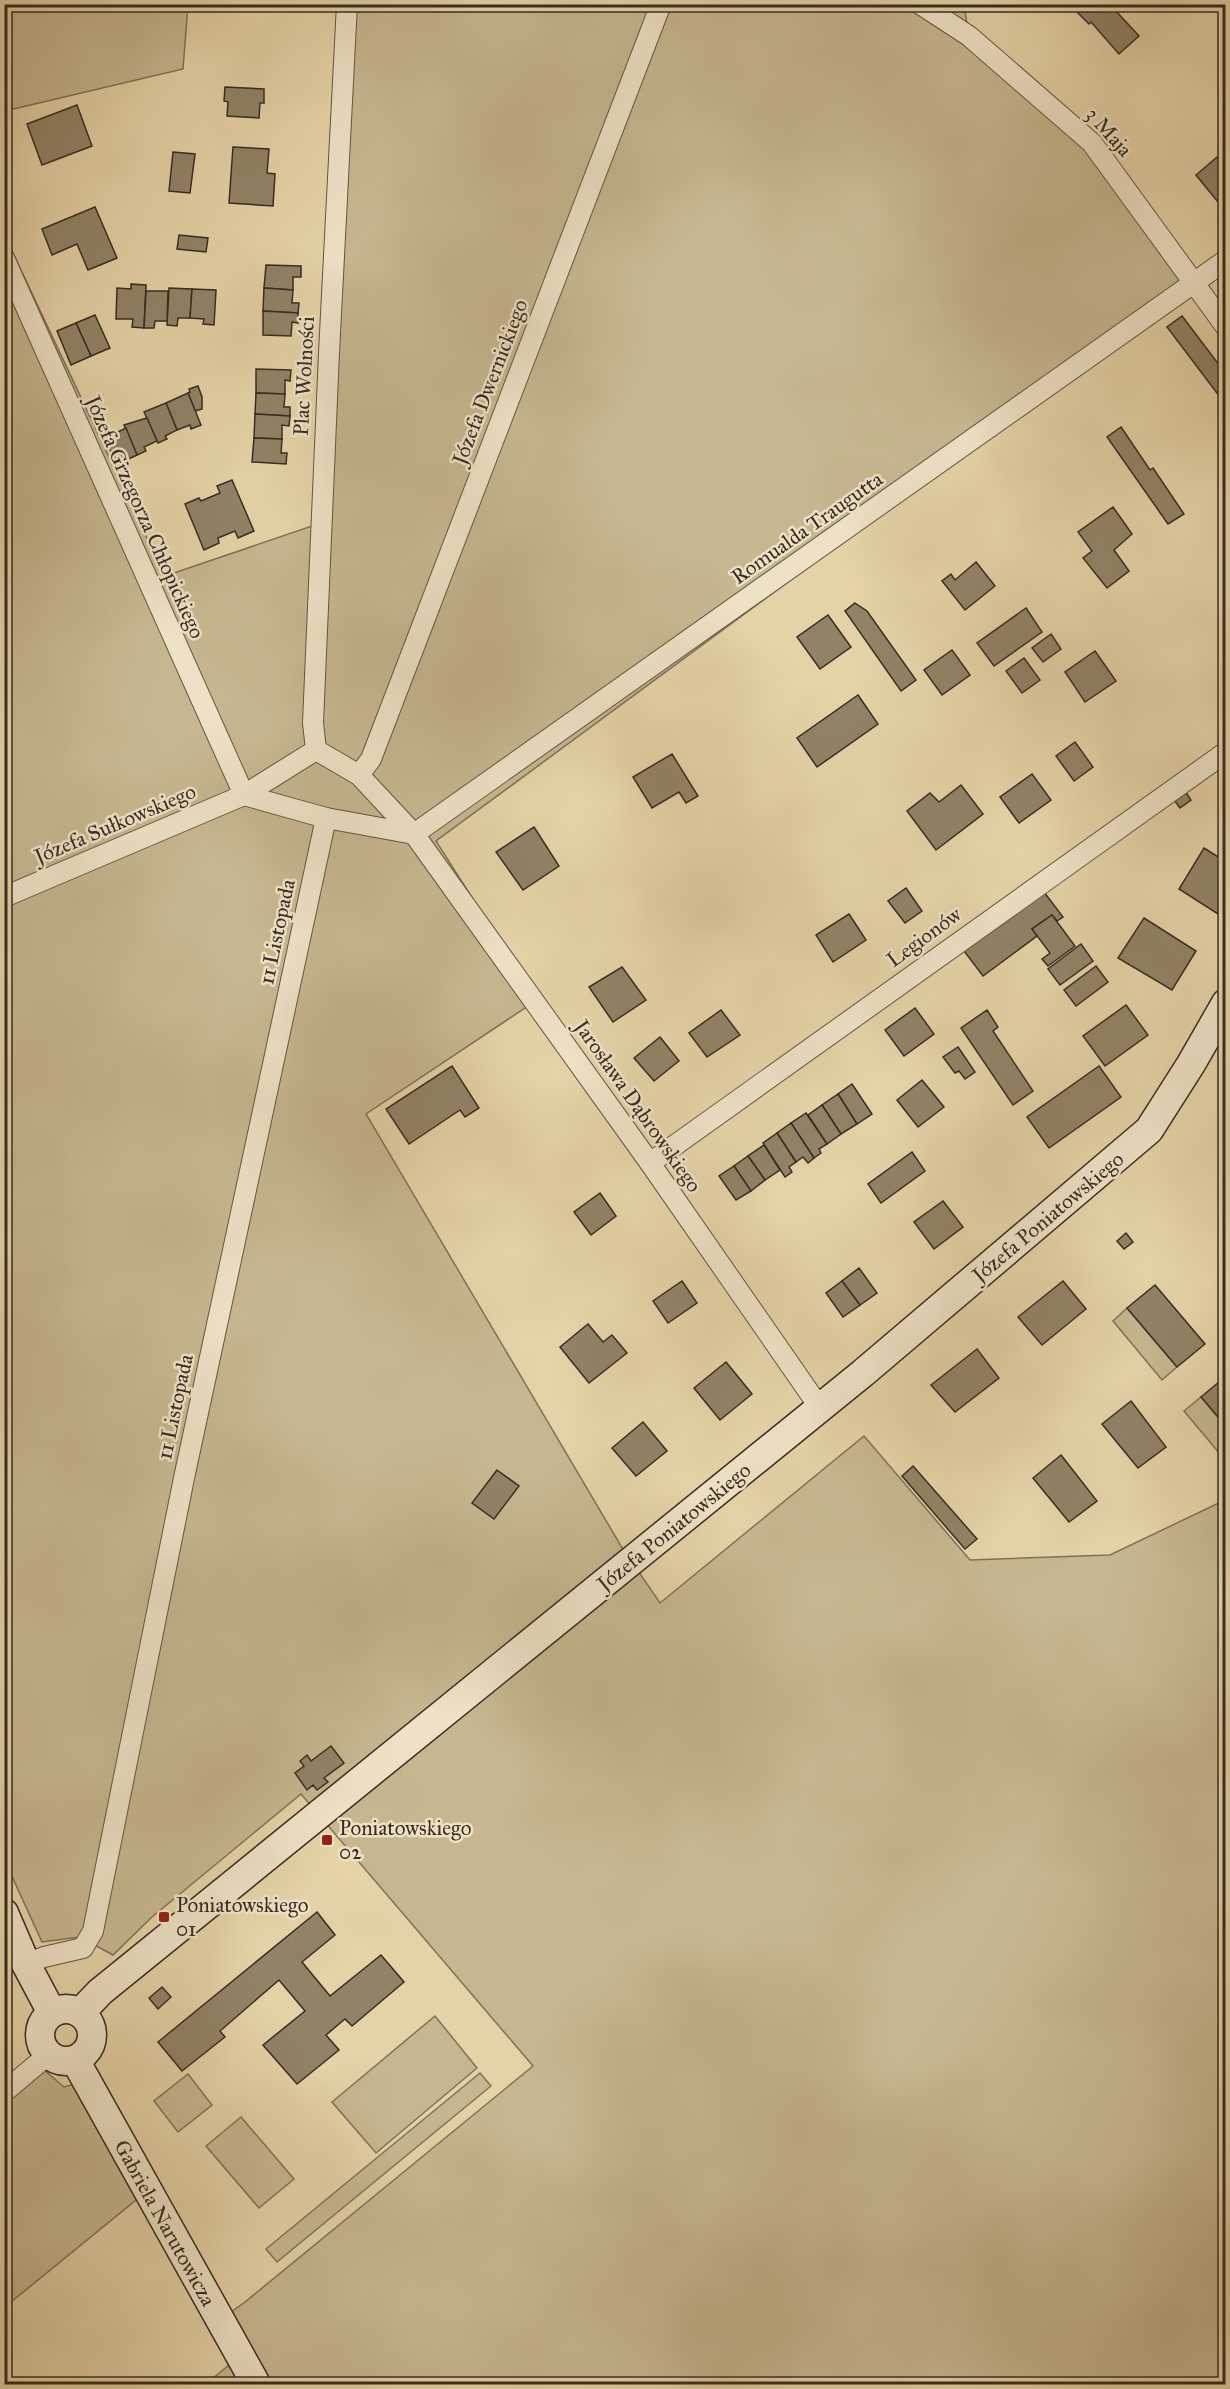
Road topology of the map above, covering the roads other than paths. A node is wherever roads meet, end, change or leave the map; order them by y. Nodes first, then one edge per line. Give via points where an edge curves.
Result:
1 (347, 4) edge
2 (660, 4) edge
3 (920, 4) edge
4 (4, 258) edge
5 (1226, 260) edge
6 (1194, 283) junction
7 (1226, 327) edge
8 (316, 750) junction
9 (1226, 752) edge
10 (359, 775) junction
11 (244, 795) junction
12 (326, 818) junction
13 (414, 834) junction
14 (4, 897) edge
15 (1226, 1003) edge
16 (650, 1163) junction
17 (820, 1408) junction
18 (4, 1913) edge
19 (26, 1964) junction
20 (52, 2013) junction
21 (80, 2013) junction
22 (62, 2057) junction
23 (4, 2092) edge
24 (256, 2385) edge

1 - 8 street, Plac Wolności via 314,688
2 - 10 street, Józefa Dwernickiego via 371,759
3 - 6 street, 3 Maja via 969,36 1092,143
4 - 11 street, Józefa Grzegorza Chłopickiego
5 - 6 street, Romualda Traugutta
6 - 7 street, 3 Maja
6 - 13 street, Romualda Traugutta
8 - 10 street
8 - 11 street, Józefa Sułkowskiego
9 - 16 street, Legionów
10 - 13 street, Jarosława Dąbrowskiego
11 - 12 street
11 - 14 street, Józefa Sułkowskiego
12 - 13 street
12 - 19 street, 11 Listopada via 186,1466 93,1931 82,1948
13 - 16 street, Jarosława Dąbrowskiego
15 - 17 street, Józefa Poniatowskiego via 1149,1130
16 - 17 street, Jarosława Dąbrowskiego
17 - 21 street, Józefa Poniatowskiego via 100,1992
18 - 19 street
19 - 20 street
20 - 21 street via 69,2009
20 - 22 street, Gabriela Narutowicza via 44,2021 40,2042
21 - 22 street via 90,2024 92,2038 86,2052
22 - 23 street
22 - 24 street, Gabriela Narutowicza

